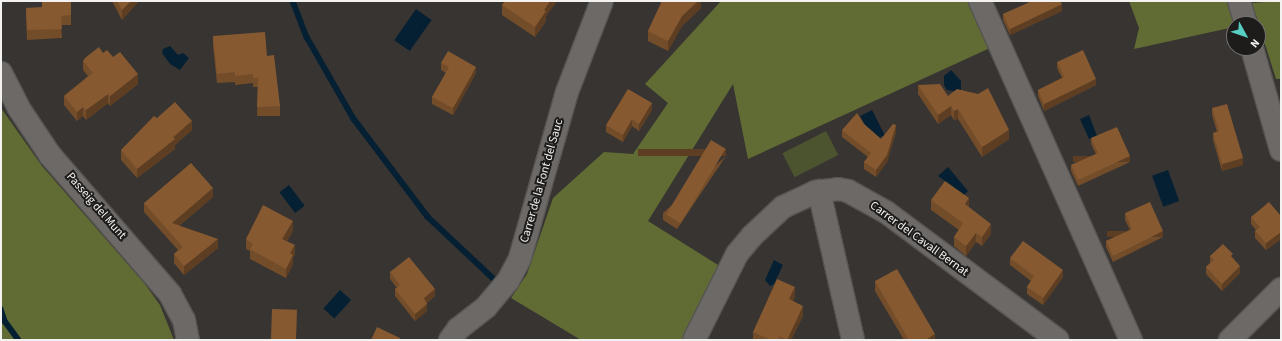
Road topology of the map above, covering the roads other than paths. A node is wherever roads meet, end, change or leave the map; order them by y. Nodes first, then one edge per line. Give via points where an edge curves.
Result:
1 (602, 1) edge
2 (980, 1) edge
3 (1240, 1) edge
4 (1244, 16) edge
5 (1254, 56) edge
6 (1, 73) edge
7 (1281, 150) edge
8 (819, 191) junction
9 (1281, 289) edge
10 (188, 340) edge
11 (450, 340) edge
12 (694, 340) edge
13 (853, 340) edge
14 (1058, 340) edge
15 (1131, 340) edge
16 (1230, 340) edge

1 - 11 street, Carrer de la Font del Sauc via 568,92 520,258 508,281 486,307 458,329
2 - 15 street
3 - 4 street
5 - 7 street
6 - 10 street, Passeig del Munt via 18,107 50,155 170,294 184,320
8 - 12 street, Carrer del Cavall Bernat via 783,207 747,242 737,254
8 - 13 street
8 - 14 street, Carrer del Cavall Bernat via 848,191 886,212
9 - 16 street

